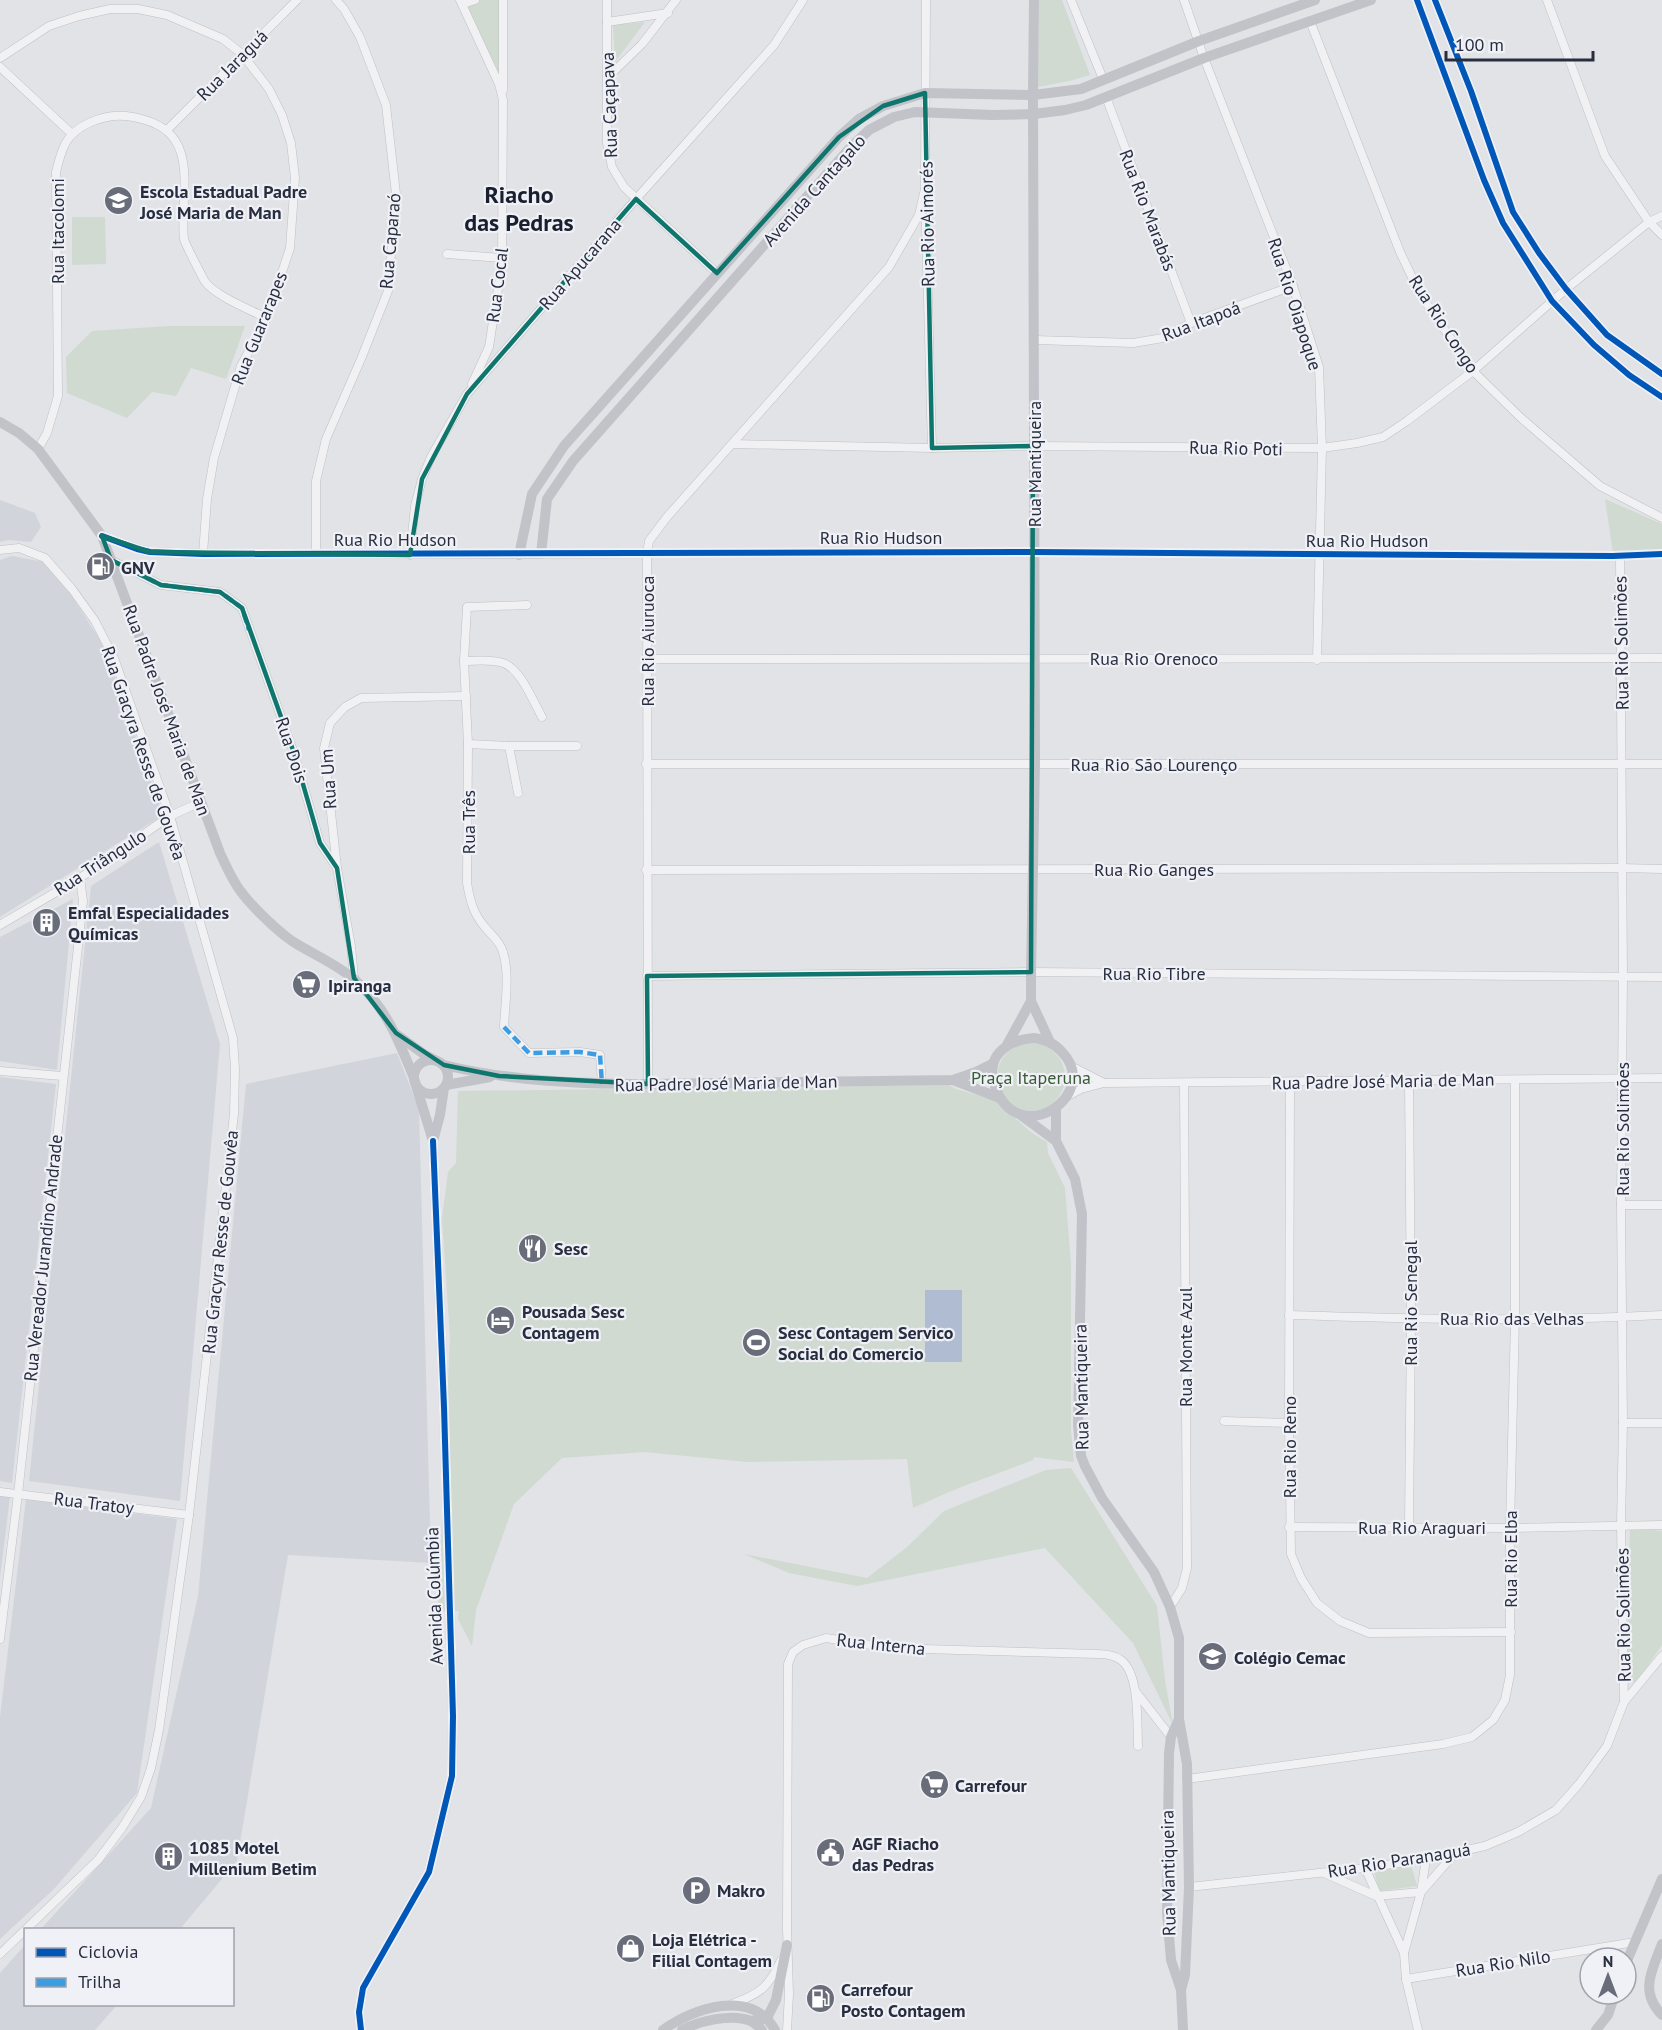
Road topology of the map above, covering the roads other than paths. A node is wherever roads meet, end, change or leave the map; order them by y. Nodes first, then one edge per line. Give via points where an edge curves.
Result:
1 (297, 0) edge
2 (336, 0) edge
3 (475, 0) edge
4 (504, 0) edge
5 (608, 0) edge
6 (676, 0) edge
7 (803, 0) edge
8 (926, 0) edge
9 (1034, 0) edge
10 (1071, 0) edge
11 (1184, 0) edge
12 (1371, 0) edge
13 (1417, 0) edge
14 (1435, 0) edge
15 (1547, 0) edge
16 (1308, 1) edge
17 (461, 2) edge
18 (668, 12) junction
19 (1310, 21) junction
20 (607, 22) junction
21 (1199, 41) junction
22 (242, 54) junction
23 (1204, 57) junction
24 (0, 58) edge
25 (0, 67) edge
26 (607, 78) junction
27 (1103, 80) junction
28 (1471, 91) junction
29 (925, 93) junction
30 (1033, 94) junction
31 (1106, 96) junction
32 (1454, 98) junction
33 (503, 100) junction
34 (925, 111) junction
35 (1034, 114) junction
36 (166, 130) junction
37 (72, 134) junction
38 (926, 189) junction
39 (636, 199) junction
40 (1662, 216) edge
41 (1649, 222) junction
42 (1662, 235) edge
43 (447, 254) dead end
44 (502, 258) junction
45 (717, 273) junction
46 (1293, 286) junction
47 (1566, 289) junction
48 (1552, 301) junction
49 (267, 318) junction
50 (1191, 323) junction
51 (1035, 340) junction
52 (1473, 371) junction
53 (1662, 374) edge
54 (467, 393) junction
55 (1662, 397) edge
56 (0, 422) edge
57 (732, 444) junction
58 (1033, 446) junction
59 (932, 448) junction
60 (1322, 448) junction
61 (38, 449) junction
62 (1662, 518) edge
63 (102, 536) junction
64 (0, 550) edge
65 (1034, 552) junction
66 (647, 553) junction
67 (203, 554) junction
68 (316, 554) junction
69 (541, 554) junction
70 (410, 555) junction
71 (519, 555) junction
72 (1320, 555) junction
73 (1662, 555) edge
74 (1620, 556) junction
75 (111, 560) junction
76 (527, 604) dead end
77 (1622, 657) junction
78 (1033, 658) junction
79 (1662, 658) edge
80 (646, 659) junction
81 (1317, 660) junction
82 (464, 661) junction
83 (466, 696) junction
84 (542, 717) dead end
85 (468, 744) junction
86 (509, 746) junction
87 (577, 746) dead end
88 (1035, 763) junction
89 (646, 764) junction
90 (1621, 764) junction
91 (1662, 764) edge
92 (518, 793) dead end
93 (201, 802) junction
94 (170, 816) junction
95 (337, 868) junction
96 (1621, 868) junction
97 (1032, 869) junction
98 (1662, 869) edge
99 (646, 870) junction
100 (80, 878) junction
101 (0, 925) edge
102 (1030, 972) junction
103 (647, 976) junction
104 (1623, 976) junction
105 (1662, 977) edge
106 (354, 978) junction
107 (1031, 1000) junction
108 (396, 1033) junction
109 (1050, 1042) junction
110 (1006, 1047) junction
111 (439, 1062) junction
112 (992, 1064) junction
113 (1071, 1066) junction
114 (0, 1071) edge
115 (62, 1076) junction
116 (500, 1076) junction
117 (1622, 1078) junction
118 (1662, 1078) edge
119 (415, 1080) junction
120 (953, 1080) junction
121 (1409, 1080) junction
122 (1515, 1080) junction
123 (1290, 1082) junction
124 (1104, 1083) junction
125 (602, 1084) junction
126 (648, 1084) junction
127 (1184, 1084) junction
128 (445, 1086) junction
129 (1066, 1096) junction
130 (1000, 1098) junction
131 (1056, 1108) junction
132 (1022, 1116) junction
133 (433, 1141) junction
134 (1056, 1141) junction
135 (1621, 1205) junction
136 (1662, 1205) edge
137 (1289, 1315) junction
138 (1662, 1315) edge
139 (1622, 1317) junction
140 (1515, 1318) junction
141 (1411, 1319) junction
142 (1224, 1421) dead end
143 (1288, 1423) junction
144 (1623, 1423) junction
145 (1662, 1423) edge
146 (0, 1492) edge
147 (18, 1494) junction
148 (189, 1515) junction
149 (1621, 1525) junction
150 (1662, 1525) edge
151 (1289, 1527) junction
152 (1409, 1527) junction
153 (1510, 1528) junction
154 (1170, 1606) junction
155 (1510, 1632) junction
156 (0, 1639) edge
157 (1662, 1656) edge
158 (1136, 1692) junction
159 (1624, 1702) junction
160 (1179, 1719) junction
161 (1171, 1737) junction
162 (1138, 1746) dead end
163 (1185, 1746) junction
164 (1187, 1779) junction
165 (1456, 1852) junction
166 (1426, 1859) junction
167 (1365, 1868) junction
168 (1323, 1872) junction
169 (1662, 1879) edge
170 (1189, 1887) junction
171 (1421, 1892) junction
172 (1376, 1896) junction
173 (27, 1928) edge
174 (24, 1931) edge
175 (1635, 1942) junction
176 (1662, 1944) edge
177 (787, 1945) junction
178 (1170, 1945) junction
179 (1186, 1946) junction
180 (1633, 1946) edge
181 (1404, 1953) junction
182 (0, 1954) edge
183 (1406, 1979) junction
184 (1181, 1990) junction
185 (729, 2005) junction
186 (1611, 2006) edge
187 (1662, 2015) edge
188 (767, 2018) junction
189 (751, 2021) junction
190 (361, 2030) edge
191 (663, 2030) edge
192 (682, 2030) edge
193 (762, 2030) edge
194 (775, 2030) edge
195 (787, 2030) edge
196 (1184, 2030) edge
197 (1418, 2030) edge
198 (1596, 2030) edge

1 - 22 street, Rua Jaraguá
2 - 68 street, Rua Caparaó via 360,37 386,105 396,194 388,291 326,438 316,481
3 - 17 street
4 - 33 street
5 - 20 street, Rua Caçapava
6 - 18 street
7 - 39 street, Rua Apucarana via 774,45
8 - 29 street, Rua Rio Aimorés
9 - 30 street, Rua Mantiqueira
10 - 27 street
11 - 21 street, Rua Rio Oiapoque
12 - 19 street, Avenida Cantagalo
13 - 32 street
14 - 28 street
15 - 41 street via 1605,156
16 - 21 street, Avenida Cantagalo
17 - 33 street, Rua Cocal
18 - 20 street
18 - 26 street
19 - 23 street, Avenida Cantagalo
19 - 52 street, Rua Rio Congo via 1400,252 1420,294
20 - 26 street, Rua Caçapava
21 - 23 street, Rua Rio Oiapoque
21 - 27 street, Avenida Cantagalo
22 - 24 street, Rua Guararapes via 223,39 167,15 110,9 49,26
22 - 36 street, Rua Jaraguá
22 - 49 street, Rua Guararapes via 269,89 282,115 291,143 295,178 290,248
23 - 31 street, Avenida Cantagalo
23 - 46 street, Rua Rio Oiapoque
25 - 37 street
26 - 39 street, Rua Caçapava via 607,143 612,167
27 - 30 street, Avenida Cantagalo via 1081,89
28 - 32 street
28 - 47 street via 1513,212
29 - 30 street, Avenida Cantagalo
29 - 34 street, Rua Rio Aimorés
29 - 45 street, Avenida Cantagalo via 883,106 859,119
30 - 35 street, Rua Mantiqueira
31 - 35 street, Avenida Cantagalo via 1086,105
31 - 50 street, Rua Rio Marabás
32 - 48 street via 1503,223
33 - 44 street, Rua Cocal
34 - 35 street, Avenida Cantagalo
34 - 38 street, Rua Rio Aimorés
34 - 69 street, Avenida Cantagalo via 894,117 869,130 850,148 596,433 547,499
35 - 51 street, Rua Mantiqueira
36 - 37 street via 132,116 110,116
36 - 49 street via 180,145 184,166 184,242 205,283 232,302
37 - 61 street, Rua Itacolomi via 62,147 56,172 58,396
38 - 57 street, Rua Rio Aiuruoca via 919,215 889,267
38 - 59 street, Rua Rio Aimorés
39 - 45 street, Rua Caçapava
39 - 54 street, Rua Apucarana
40 - 41 street, Rua Rio Poti
41 - 42 street
41 - 47 street, Rua Rio Poti
43 - 44 street
44 - 54 street, Rua Cocal via 489,346
45 - 71 street, Avenida Cantagalo via 564,446 532,494
46 - 50 street, Rua Itapoá
46 - 60 street, Rua Rio Oiapoque via 1319,367
47 - 48 street, Rua Rio Poti
47 - 53 street via 1607,334
48 - 52 street, Rua Rio Poti
48 - 55 street via 1594,345
49 - 67 street, Rua Guararapes via 241,366 214,458
50 - 51 street, Rua Itapoá via 1163,338 1133,343
51 - 58 street, Rua Mantiqueira
52 - 60 street, Rua Rio Poti via 1383,436
52 - 62 street, Rua Rio Congo via 1600,486
54 - 70 street, Rua Apucarana via 422,479
56 - 61 street, Rua Padre José Maria de Man
57 - 59 street, Rua Rio Poti
57 - 66 street, Rua Rio Aiuruoca via 667,517 649,541
58 - 59 street, Rua Rio Poti
58 - 60 street, Rua Rio Poti
58 - 65 street, Rua Mantiqueira
60 - 72 street, Rua Rio Oiapoque
61 - 63 street, Rua Padre José Maria de Man
63 - 67 street, Rua Rio Hudson via 150,552
63 - 75 street, Rua Padre José Maria de Man
64 - 94 street, Rua Gracyra Resse de Gouvêa via 19,548 45,558 95,621 114,658
65 - 66 street, Rua Rio Hudson
65 - 72 street, Rua Rio Hudson
65 - 78 street, Rua Mantiqueira
66 - 69 street, Rua Rio Hudson
66 - 80 street, Rua Rio Aiuruoca
67 - 68 street, Rua Rio Hudson
68 - 70 street, Rua Rio Hudson
69 - 71 street, Rua Rio Hudson
70 - 71 street, Rua Rio Hudson
72 - 74 street, Rua Rio Hudson
72 - 81 street, Rua Rio Oiapoque
73 - 74 street, Rua Rio Hudson
74 - 77 street, Rua Rio Solimões
75 - 93 street, Rua Padre José Maria de Man
75 - 95 street, Rua Dois via 161,585 220,592 242,608 294,753 320,843
76 - 82 street, Rua Três via 467,607
77 - 79 street, Rua Rio Orenoco
77 - 81 street, Rua Rio Orenoco
77 - 90 street, Rua Rio Solimões
78 - 80 street, Rua Rio Orenoco
78 - 81 street, Rua Rio Orenoco
78 - 88 street, Rua Mantiqueira
80 - 89 street, Rua Rio Aiuruoca
82 - 83 street, Rua Três
82 - 84 street via 505,663 516,672
83 - 85 street, Rua Três
83 - 95 street, Rua Um via 361,698 345,707 330,723 324,748
85 - 86 street
85 - 125 street, Rua Três via 467,883 471,906 503,952 504,1027 528,1053 600,1055
86 - 87 street
86 - 92 street
88 - 89 street, Rua Rio São Lourenço
88 - 90 street, Rua Rio São Lourenço
88 - 97 street, Rua Mantiqueira
89 - 99 street, Rua Rio Aiuruoca
90 - 91 street, Rua Rio São Lourenço
90 - 96 street, Rua Rio Solimões
93 - 94 street, Rua Triângulo
93 - 106 street, Rua Padre José Maria de Man via 220,853 246,898 290,939
94 - 100 street, Rua Triângulo
94 - 148 street, Rua Gracyra Resse de Gouvêa via 233,1038 235,1069 234,1114
95 - 106 street, Rua Um
96 - 97 street, Rua Rio Ganges
96 - 98 street, Rua Rio Ganges
96 - 104 street, Rua Rio Solimões
97 - 99 street, Rua Rio Ganges
97 - 102 street, Rua Mantiqueira
99 - 103 street, Rua Rio Aiuruoca
100 - 101 street, Rua Triângulo
100 - 115 street, Rua Vereador Jurandino Andrade via 83,901
102 - 103 street, Rua Rio Tibre
102 - 104 street, Rua Rio Tibre
102 - 107 street, Rua Mantiqueira
103 - 126 street, Rua Rio Aiuruoca
104 - 105 street, Rua Rio Tibre
104 - 117 street, Rua Rio Solimões
106 - 108 street via 383,1010
107 - 109 street, Rua Mantiqueira
107 - 110 street
108 - 111 street, Rua Padre José Maria de Man
108 - 119 street
109 - 110 street via 1023,1039
109 - 113 street via 1068,1058
110 - 112 street
111 - 116 street, Rua Padre José Maria de Man
111 - 119 street via 420,1064
111 - 128 street via 448,1072
112 - 120 street, Rua Padre José Maria de Man
112 - 130 street via 992,1080
113 - 124 street, Rua Padre José Maria de Man
113 - 129 street via 1072,1087
114 - 115 street
115 - 147 street, Rua Vereador Jurandino Andrade
116 - 125 street, Rua Padre José Maria de Man
116 - 128 street, Rua Padre José Maria de Man
117 - 118 street, Rua Padre José Maria de Man
117 - 122 street, Rua Padre José Maria de Man
117 - 135 street, Rua Rio Solimões
119 - 128 street via 426,1093 439,1092
119 - 133 street, Avenida Colúmbia
120 - 126 street, Rua Padre José Maria de Man
120 - 130 street, Rua Padre José Maria de Man
121 - 122 street, Rua Padre José Maria de Man
121 - 123 street, Rua Padre José Maria de Man
121 - 141 street, Rua Rio Senegal
122 - 140 street, Rua Rio Elba
123 - 127 street, Rua Padre José Maria de Man
123 - 137 street, Rua Rio Reno
124 - 127 street, Rua Padre José Maria de Man
124 - 129 street, Rua Padre José Maria de Man
125 - 126 street, Rua Padre José Maria de Man
127 - 154 street, Rua Monte Azul via 1187,1568 1182,1588
128 - 133 street
129 - 131 street
130 - 132 street
131 - 132 street via 1036,1117
131 - 134 street, Rua Mantiqueira
132 - 134 street, Rua Mantiqueira
133 - 190 street, Avenida Colúmbia via 445,1430 452,1776 429,1872 363,1988
134 - 154 street, Rua Mantiqueira via 1075,1179 1082,1214 1078,1425 1081,1456 1102,1497 1154,1572
135 - 136 street
135 - 139 street, Rua Rio Solimões
137 - 141 street, Rua Rio das Velhas
137 - 143 street, Rua Rio Reno
138 - 139 street, Rua Rio das Velhas
139 - 140 street, Rua Rio das Velhas
139 - 144 street, Rua Rio Solimões
140 - 141 street, Rua Rio das Velhas
140 - 153 street, Rua Rio Elba
141 - 152 street, Rua Rio Senegal
142 - 143 street
143 - 151 street, Rua Rio Reno
144 - 145 street
144 - 149 street, Rua Rio Solimões
146 - 147 street, Rua Tratoy
147 - 148 street, Rua Tratoy
147 - 156 street, Rua Vereador Jurandino Andrade
148 - 173 street, Rua Gracyra Resse de Gouvêa via 159,1731 141,1797 98,1860
149 - 150 street, Rua Rio Araguari
149 - 153 street, Rua Rio Araguari
149 - 159 street, Rua Rio Solimões
151 - 152 street, Rua Rio Araguari
151 - 155 street, Rua Rio Reno via 1291,1554 1301,1578 1317,1603 1340,1621 1370,1633
152 - 153 street, Rua Rio Araguari
153 - 155 street, Rua Rio Elba
154 - 160 street, Rua Mantiqueira via 1179,1638
155 - 164 street, Rua Rio Elba via 1510,1675 1504,1700 1493,1720 1472,1737
157 - 159 street, Rua Rio Paranaguá
158 - 161 street, Rua Interna
158 - 162 street, Rua Interna
158 - 177 street, Rua Interna via 1127,1665 1107,1654 890,1648 826,1638 793,1652 788,1664
159 - 165 street, Rua Rio Paranaguá via 1607,1746 1556,1810 1485,1846
160 - 161 street, Rua Mantiqueira
160 - 163 street, Rua Mantiqueira
161 - 163 street
161 - 178 street, Rua Mantiqueira via 1167,1788
163 - 164 street, Rua Mantiqueira
164 - 170 street, Rua Mantiqueira
165 - 166 street, Rua Rio Paranaguá
165 - 171 street
166 - 167 street, Rua Rio Paranaguá
166 - 171 street
167 - 168 street, Rua Rio Paranaguá
167 - 172 street
168 - 170 street, Rua Rio Paranaguá
168 - 172 street
169 - 175 street
170 - 179 street, Rua Mantiqueira
171 - 172 street
171 - 181 street
172 - 181 street
174 - 182 street, Rua Gracyra Resse de Gouvêa
175 - 180 street
175 - 183 street, Rua Rio Nilo
176 - 187 street via 1648,1978 1650,1997
177 - 185 street, Rua Interna via 766,1986 758,1994
177 - 188 street via 776,2000
177 - 195 street, Rua Interna
178 - 179 street
178 - 184 street, Rua Mantiqueira
179 - 184 street, Rua Mantiqueira
181 - 183 street
183 - 197 street
184 - 196 street, Rua Mantiqueira
185 - 188 street via 748,2008
185 - 191 street via 678,2018
186 - 198 street
188 - 189 street
188 - 194 street
189 - 192 street via 706,2020
189 - 193 street

